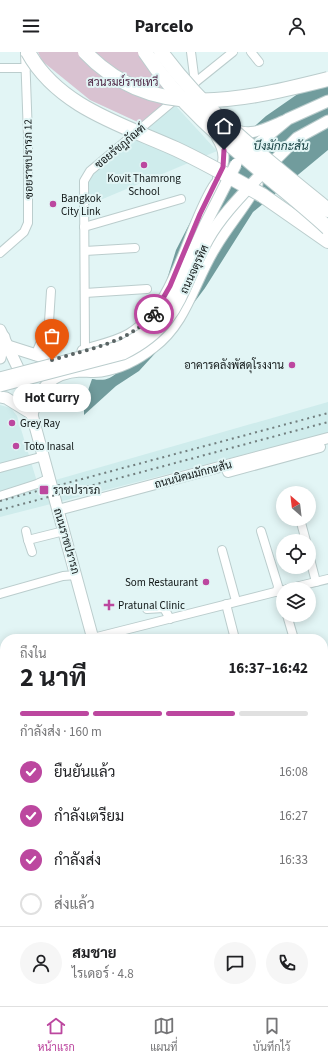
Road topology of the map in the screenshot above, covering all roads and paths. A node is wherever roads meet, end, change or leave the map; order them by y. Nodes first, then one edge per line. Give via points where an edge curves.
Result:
1 (24, 52) edge
2 (28, 52) edge
3 (85, 52) edge
4 (144, 52) edge
5 (161, 52) edge
6 (165, 52) edge
7 (191, 52) edge
8 (233, 52) edge
9 (251, 52) edge
10 (259, 62) dead end
11 (0, 68) edge
12 (26, 68) junction
13 (328, 79) edge
14 (193, 85) junction
15 (178, 98) junction
16 (328, 101) edge
17 (288, 119) junction
18 (328, 121) edge
19 (236, 164) junction
20 (265, 170) junction
21 (214, 186) junction
22 (181, 199) dead end
23 (328, 210) edge
24 (84, 227) junction
25 (328, 228) edge
26 (328, 241) edge
27 (135, 248) dead end
28 (85, 252) junction
29 (0, 253) edge
30 (147, 289) dead end
31 (51, 291) dead end
32 (86, 293) junction
33 (4, 338) edge
34 (102, 346) junction
35 (85, 350) junction
36 (35, 356) junction
37 (0, 358) edge
38 (52, 360) junction
39 (116, 367) junction
40 (18, 368) junction
41 (0, 373) edge
42 (0, 378) edge
43 (0, 386) edge
44 (0, 397) edge
45 (32, 414) junction
46 (328, 438) edge
47 (328, 445) edge
48 (44, 456) junction
49 (0, 468) edge
50 (50, 478) junction
51 (0, 496) edge
52 (59, 513) junction
53 (26, 531) dead end
54 (64, 531) junction
55 (261, 531) dead end
56 (28, 540) junction
57 (222, 550) dead end
58 (32, 552) dead end
59 (314, 574) edge
60 (76, 575) junction
61 (328, 579) edge
62 (277, 582) edge
63 (316, 582) joint
64 (276, 591) edge
65 (0, 594) edge
66 (236, 601) junction
67 (226, 604) junction
68 (147, 609) dead end
69 (170, 619) junction
70 (289, 622) edge
71 (92, 634) edge
72 (109, 634) edge
73 (233, 634) edge
74 (293, 634) edge

1 - 12 street, ซอยราชปรารภ 12
2 - 26 highway, bridge via 44,76 70,98 238,181
3 - 13 highway, bridge via 109,74 133,87 180,100 231,99
4 - 15 street
4 - 25 highway, bridge via 171,87 197,114 236,151
5 - 23 highway, bridge via 179,76 224,123
6 - 14 street
7 - 14 street
8 - 14 street, ซอยรัชฎภัณฑ์
9 - 10 street
11 - 12 street
12 - 29 street, ซอยราชปรารภ 12 via 28,223 24,232
14 - 15 street, ซอยรัชฎภัณฑ์
14 - 17 street via 230,126 241,132 253,133
15 - 21 street via 217,136 224,150 225,159
15 - 24 street, ซอยรัชฎภัณฑ์ via 86,176 83,191
16 - 17 main road, ถนนจตุรทิศ
17 - 19 main road, ถนนจตุรทิศ, bridge
18 - 20 main road, ถนนจตุรทิศ via 297,138
19 - 21 main road, ถนนจตุรทิศ, bridge
19 - 42 main road, ถนนจตุรทิศ, bridge via 172,298 156,323 122,346
20 - 39 main road, ถนนจตุรทิศ, bridge via 214,248 175,326 154,347
20 - 43 main road, ถนนจตุรทิศ, bridge via 208,238 173,313 152,336 123,354
21 - 34 main road, ถนนจตุรทิศ via 163,300 155,312 143,325
22 - 24 street
24 - 28 street, ซอยรัชฎภัณฑ์
27 - 28 street
28 - 32 street, ซอยรัชฎภัณฑ์
30 - 32 street
31 - 36 street via 49,322
32 - 35 street, ซอยรัชฎภัณฑ์
33 - 36 main road
33 - 37 main road
33 - 40 main road, ถนนราชปรารภ
34 - 35 main road, ถนนจตุรทิศ
34 - 39 main road via 97,358 105,366
35 - 38 main road, ถนนจตุรทิศ
36 - 38 main road
38 - 40 main road, ถนนจตุรทิศ
39 - 45 main road, ถนนจตุรทิศ via 100,371 72,372 51,379 37,399
40 - 41 main road, ถนนจตุรทิศ
40 - 45 main road, ถนนราชปรารภ
44 - 45 main road
45 - 48 main road, ถนนราชปรารภ
46 - 52 street, ถนนนิคมมักกะสัน
47 - 52 street, ถนนนิคมมักกะสัน
48 - 49 street
48 - 50 main road, ถนนราชปรารภ
50 - 51 street
50 - 52 main road, ถนนราชปรารภ
52 - 54 main road, ถนนราชปรารภ
53 - 56 street
54 - 56 street
54 - 60 main road, ถนนราชปรารภ
55 - 62 street
56 - 58 street
57 - 66 street
59 - 63 street
60 - 65 street via 63,576
60 - 71 main road, ถนนราชปรารภ
61 - 63 street
64 - 66 street
66 - 67 street
67 - 69 street
67 - 73 street
68 - 69 street via 164,608
69 - 72 street
70 - 74 street

